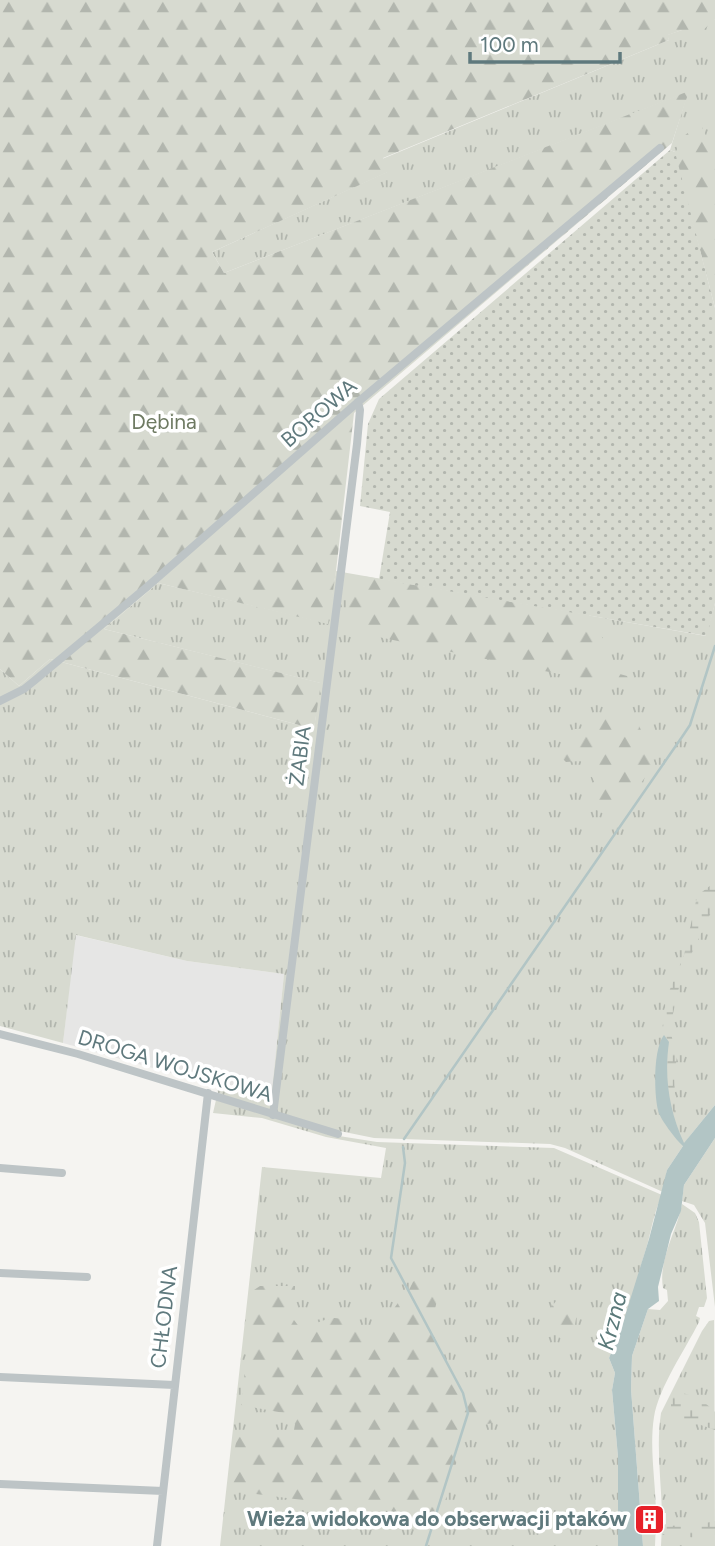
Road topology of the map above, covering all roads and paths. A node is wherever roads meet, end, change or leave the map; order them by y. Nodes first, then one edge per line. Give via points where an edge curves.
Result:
1 (660, 148) dead end
2 (358, 402) junction
3 (0, 701) edge
4 (0, 1034) edge
5 (208, 1093) junction
6 (273, 1115) junction
7 (338, 1134) dead end
8 (0, 1168) edge
9 (62, 1172) dead end
10 (0, 1273) edge
11 (87, 1277) dead end
12 (0, 1377) edge
13 (174, 1385) junction
14 (0, 1484) edge
15 (163, 1491) junction
16 (157, 1546) edge

1 - 2 street, BOROWA
2 - 3 street, BOROWA via 44,673
2 - 6 street, ŻABIA via 357,444
4 - 5 street, DROGA WOJSKOWA
5 - 6 street, DROGA WOJSKOWA
5 - 13 street, CHŁODNA
6 - 7 street, DROGA WOJSKOWA
8 - 9 street
10 - 11 street
12 - 13 street
13 - 15 street, CHŁODNA
14 - 15 street
15 - 16 street, CHŁODNA

